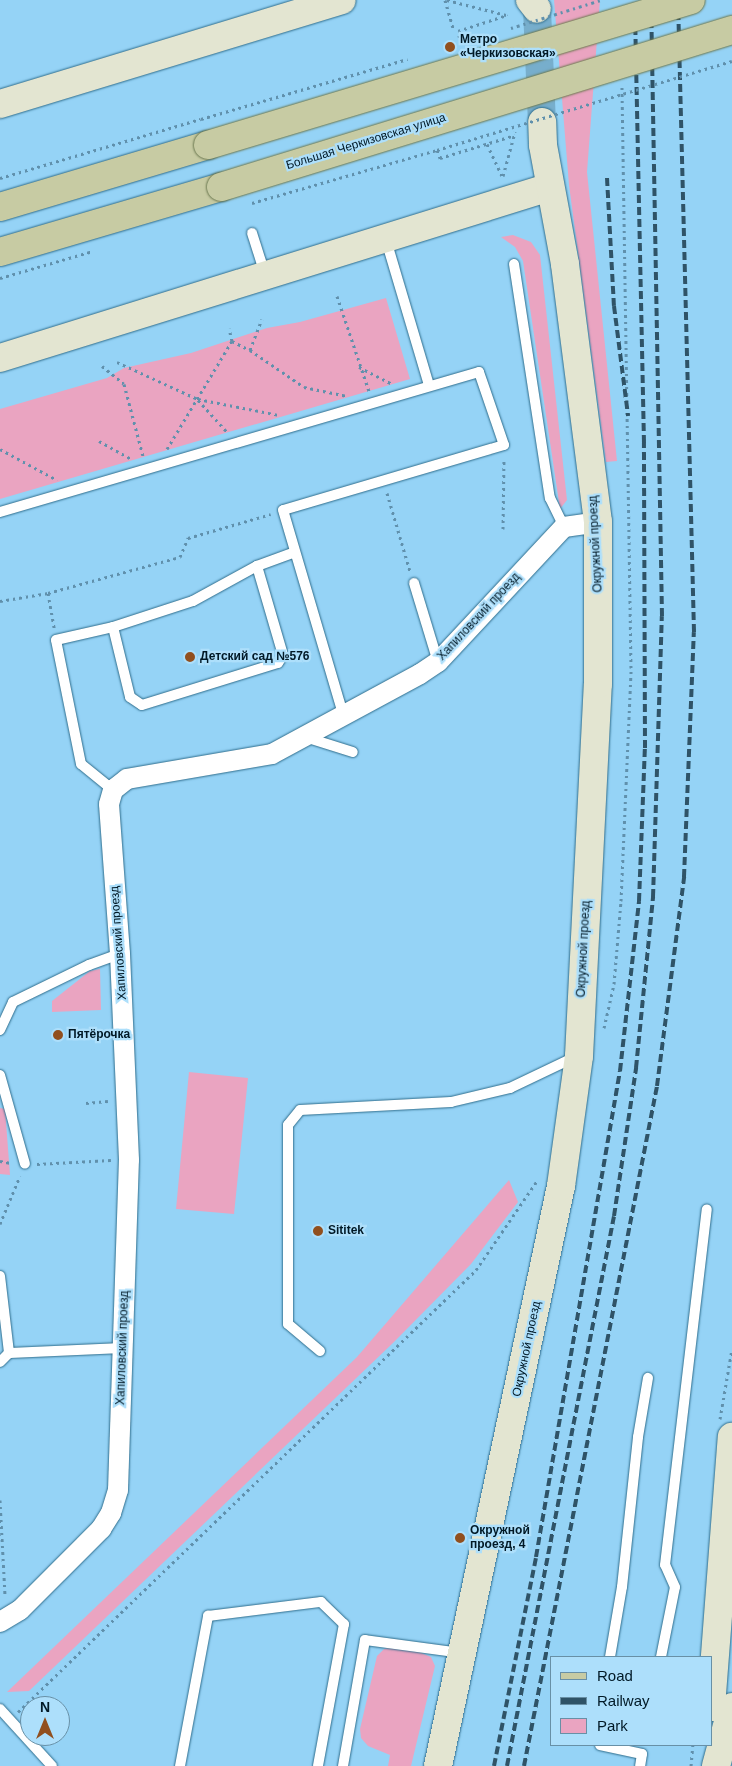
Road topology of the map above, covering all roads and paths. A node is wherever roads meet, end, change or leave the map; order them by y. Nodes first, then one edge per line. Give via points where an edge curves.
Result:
1 (342, 0) edge
2 (446, 0) edge
3 (602, 0) edge
4 (691, 0) edge
5 (508, 29) dead end
6 (732, 30) edge
7 (456, 31) junction
8 (471, 41) dead end
9 (461, 44) junction
10 (456, 45) dead end
11 (412, 58) dead end
12 (732, 61) edge
13 (622, 83) dead end
14 (0, 104) edge
15 (542, 122) tunnel mouth
16 (487, 144) junction
17 (437, 150) junction
18 (0, 178) edge
19 (550, 187) junction
20 (246, 205) dead end
21 (0, 207) edge
22 (252, 233) dead end
23 (386, 237) junction
24 (0, 252) edge
25 (514, 264) dead end
26 (265, 275) junction
27 (337, 296) dead end
28 (262, 319) dead end
29 (228, 328) dead end
30 (232, 341) junction
31 (250, 350) junction
32 (0, 358) edge
33 (117, 362) dead end
34 (102, 366) dead end
35 (358, 367) junction
36 (429, 385) junction
37 (408, 392) junction
38 (198, 399) junction
39 (374, 402) junction
40 (309, 420) junction
41 (99, 441) dead end
42 (236, 442) junction
43 (504, 445) junction
44 (0, 450) edge
45 (151, 467) junction
46 (384, 480) junction
47 (74, 490) junction
48 (283, 510) junction
49 (0, 512) edge
50 (598, 522) junction
51 (564, 527) junction
52 (503, 529) dead end
53 (295, 552) junction
54 (257, 566) junction
55 (414, 583) joint
56 (48, 593) junction
57 (0, 601) edge
58 (113, 627) junction
59 (56, 640) junction
60 (438, 662) junction
61 (344, 714) junction
62 (304, 737) junction
63 (354, 752) dead end
64 (113, 790) junction
65 (120, 954) junction
66 (0, 1030) edge
67 (603, 1032) dead end
68 (579, 1056) junction
69 (0, 1075) edge
70 (129, 1160) junction
71 (25, 1164) junction
72 (539, 1179) dead end
73 (707, 1209) dead end
74 (0, 1224) edge
75 (0, 1276) edge
76 (123, 1348) junction
77 (732, 1349) edge
78 (320, 1351) dead end
79 (9, 1353) junction
80 (731, 1355) dead end
81 (0, 1362) edge
82 (648, 1378) dead end
83 (732, 1437) edge
84 (0, 1500) edge
85 (5, 1598) dead end
86 (0, 1622) edge
87 (462, 1653) junction
88 (610, 1656) edge
89 (661, 1656) edge
90 (712, 1695) edge
91 (732, 1707) edge
92 (0, 1710) edge
93 (9, 1720) junction
94 (609, 1746) edge
95 (693, 1746) edge
96 (707, 1746) edge
97 (643, 1750) edge
98 (52, 1766) edge
99 (180, 1766) edge
100 (318, 1766) edge
101 (343, 1766) edge
102 (438, 1766) edge
103 (640, 1766) edge
104 (691, 1766) edge
105 (705, 1766) edge
106 (716, 1766) edge

1 - 14 street
2 - 7 path
2 - 7 path via 507,15
3 - 5 path, bridge
4 - 21 main road, bridge
6 - 24 main road, Большая Черкизовская улица, bridge
7 - 9 path
8 - 9 path
9 - 10 path
11 - 18 path, bridge
12 - 17 path, bridge
13 - 67 path via 631,678 621,901 614,984
15 - 19 street, Окружной проезд
16 - 16 path via 503,176 515,133
16 - 17 path via 440,158
17 - 20 path
19 - 23 street
19 - 50 street, Окружной проезд via 565,264
22 - 26 lane
23 - 26 street
23 - 36 lane
25 - 51 lane via 550,498
26 - 32 street
27 - 35 path
28 - 31 path
29 - 30 path
30 - 31 path
30 - 38 path
31 - 39 path via 304,387
33 - 38 path
34 - 45 path via 124,384
35 - 37 path
35 - 39 path
36 - 37 lane
36 - 43 lane via 479,372
37 - 39 lane
38 - 40 path
38 - 42 path
38 - 45 path
39 - 40 lane
40 - 42 lane
41 - 45 path
42 - 45 lane
43 - 46 lane
43 - 52 path
44 - 47 path
45 - 47 lane
46 - 48 lane
46 - 55 path
47 - 49 lane
48 - 53 lane
48 - 56 path via 188,538 180,557
50 - 51 street
50 - 68 street, Окружной проезд via 598,684
51 - 60 street, Хапиловский проезд
53 - 54 lane
53 - 61 lane
54 - 58 lane via 193,601
54 - 58 lane via 283,655 278,663 142,705 130,697
55 - 60 lane
56 - 57 path
56 - 59 path
58 - 59 lane
59 - 64 lane via 81,764
60 - 61 street, Хапиловский проезд
61 - 62 street, Хапиловский проезд
62 - 63 lane
62 - 64 street, Хапиловский проезд via 272,754 127,779
64 - 65 street, Хапиловский проезд via 108,804
65 - 66 lane via 54,980 13,1002
65 - 70 street, Хапиловский проезд
68 - 78 lane via 510,1088 451,1102 300,1110 288,1125 288,1324
68 - 87 street, Окружной проезд via 561,1186
69 - 71 lane
70 - 71 path
70 - 76 street, Хапиловский проезд
71 - 74 path
72 - 93 path via 476,1270
73 - 89 lane via 665,1565 676,1587
75 - 79 lane
76 - 79 lane
76 - 86 street, Хапиловский проезд via 118,1490 111,1513 101,1529 20,1610
77 - 80 path
79 - 81 lane
82 - 88 lane
83 - 90 street
84 - 85 path
87 - 101 lane via 365,1640
87 - 102 street, Окружной проезд
91 - 106 street
92 - 93 lane
93 - 98 lane
94 - 97 lane
95 - 104 path
96 - 105 street
97 - 103 lane
99 - 100 lane via 208,1616 321,1602 344,1624

